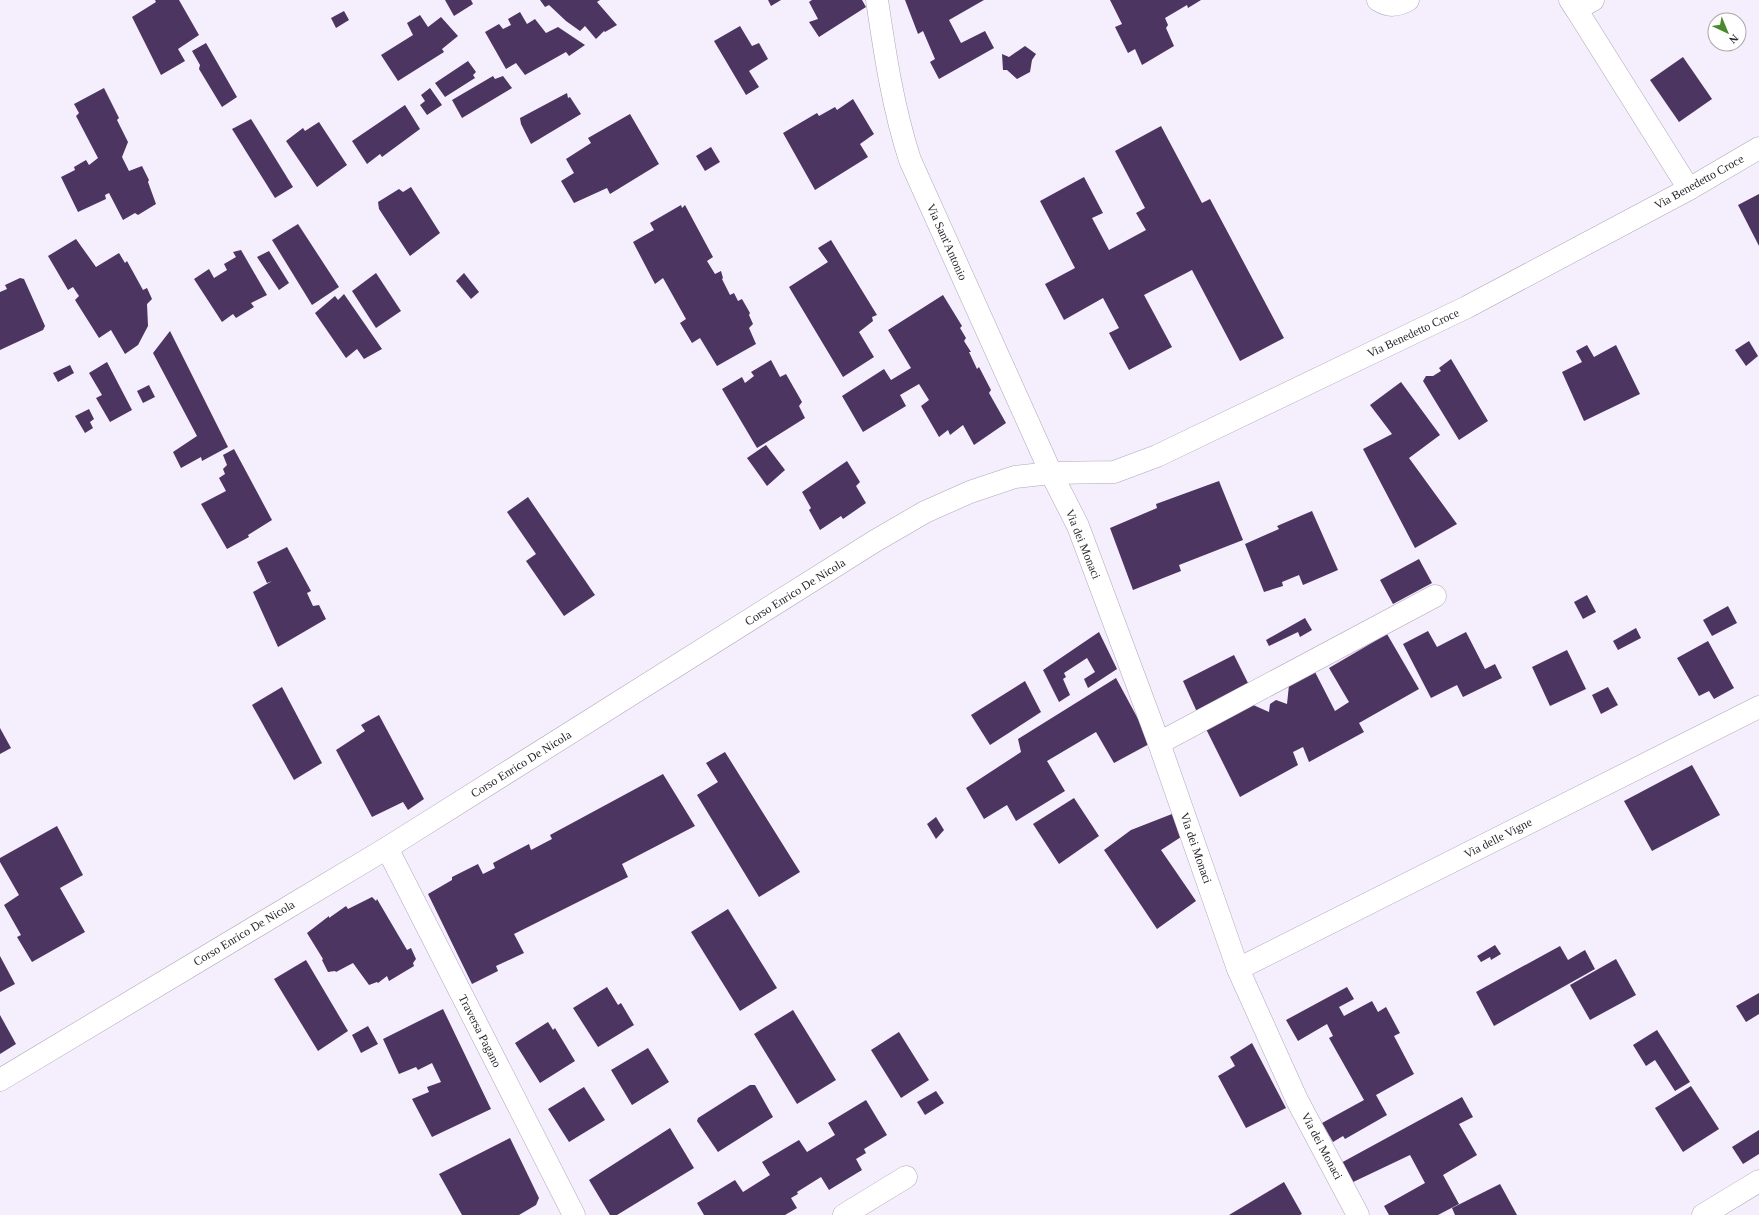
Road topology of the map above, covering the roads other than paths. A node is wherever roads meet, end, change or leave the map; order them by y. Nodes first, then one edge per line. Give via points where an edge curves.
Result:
1 (877, 0) edge
2 (1378, 0) edge
3 (1408, 0) edge
4 (1580, 3) edge
5 (1759, 148) edge
6 (1689, 189) junction
7 (1051, 473) junction
8 (1435, 596) dead end
9 (1759, 707) edge
10 (1159, 743) junction
11 (387, 848) junction
12 (1238, 969) junction
13 (0, 1080) edge
14 (906, 1177) dead end
15 (1759, 1181) edge
16 (574, 1215) edge
17 (844, 1215) edge
18 (1358, 1215) edge
19 (1703, 1215) edge

1 - 7 street, Via Sant'Antonio via 886,67 900,130 910,160
2 - 3 street via 1395,5
4 - 6 street
5 - 6 street, Via Benedetto Croce
6 - 7 street, Via Benedetto Croce via 1468,307 1157,456 1114,472
7 - 10 street, Via dei Monaci via 1078,526
7 - 11 street, Corso Enrico De Nicola via 1000,482 970,492 926,512
8 - 10 street
9 - 12 street, Via delle Vigne
10 - 12 street, Via dei Monaci
11 - 13 street, Corso Enrico De Nicola
11 - 16 street, Traversa Pagano
12 - 18 street, Via dei Monaci via 1297,1100
14 - 17 street
15 - 19 street

